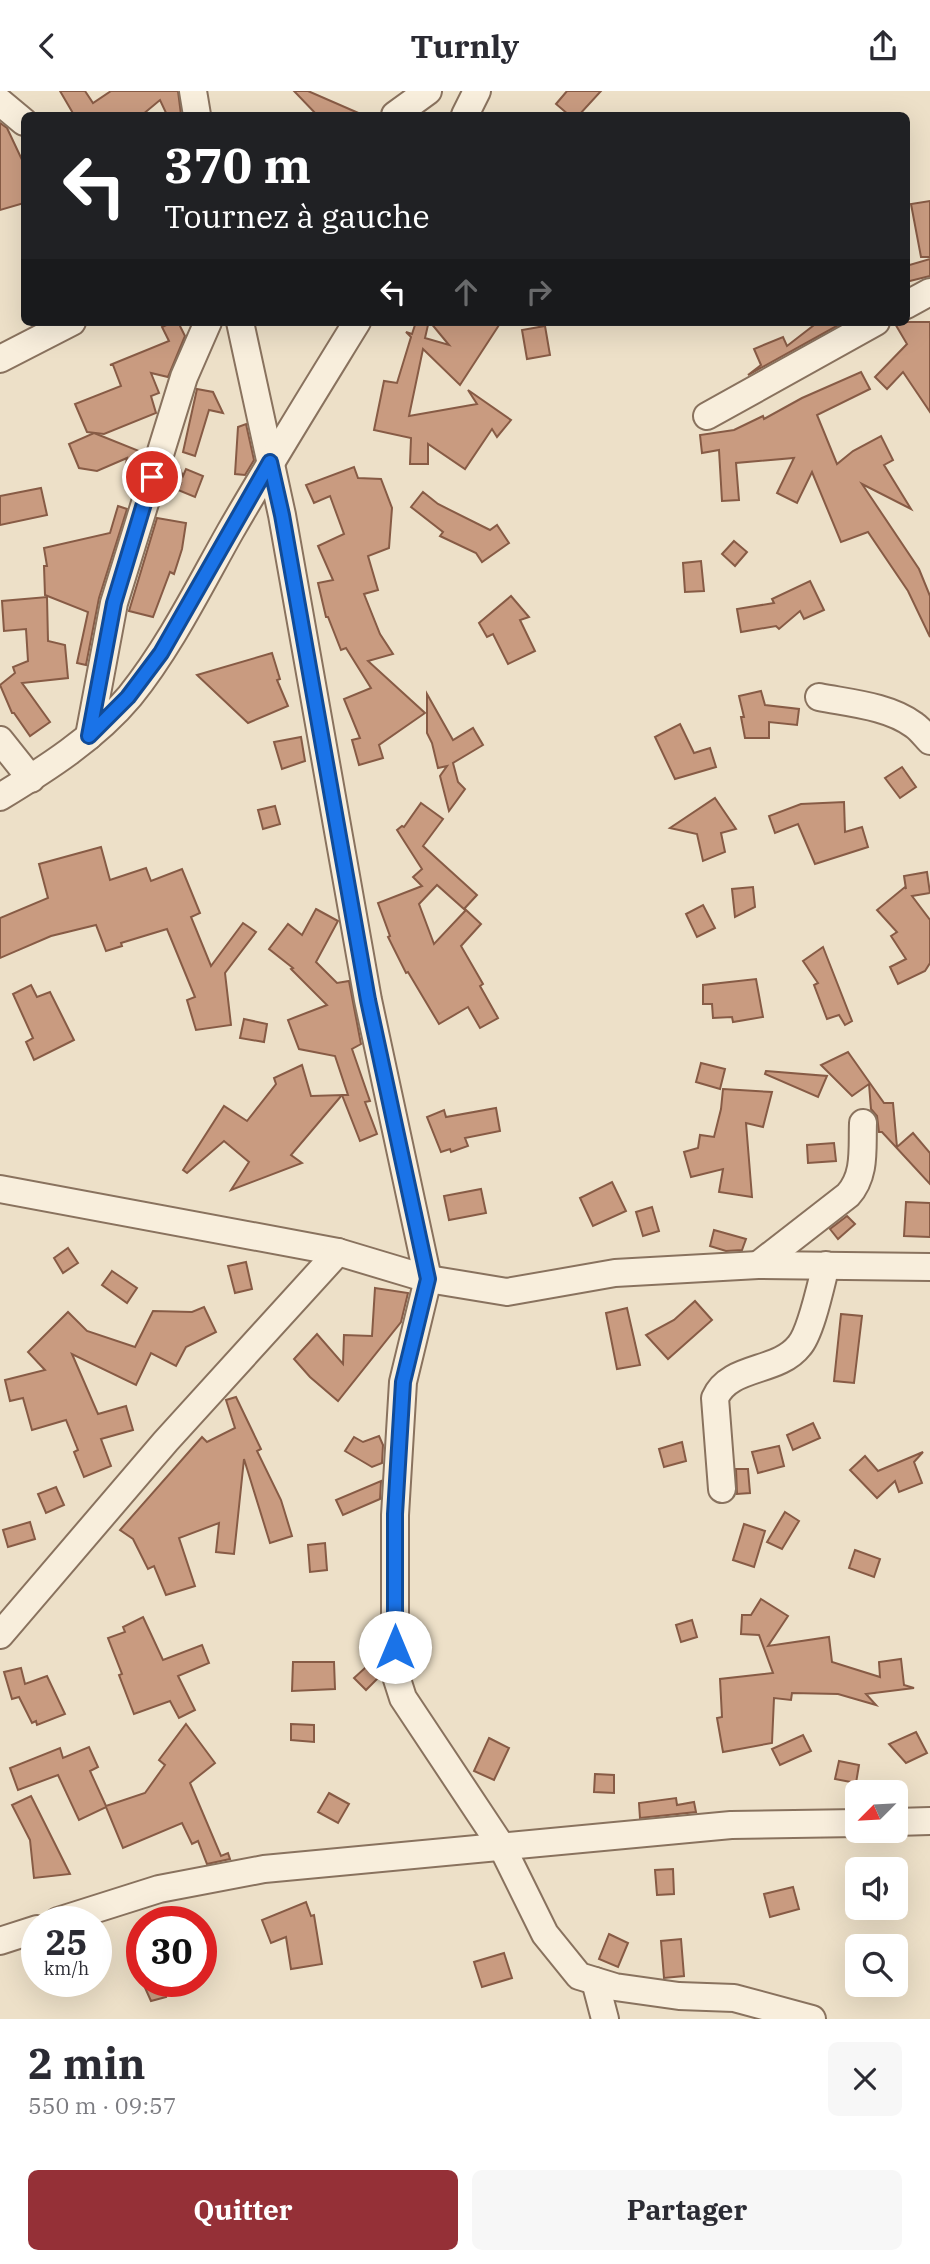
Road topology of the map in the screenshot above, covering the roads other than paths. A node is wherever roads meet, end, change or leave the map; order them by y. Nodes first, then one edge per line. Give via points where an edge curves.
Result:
1 (192, 91) edge
2 (428, 91) edge
3 (477, 91) edge
4 (0, 102) edge
5 (196, 112) edge
6 (399, 112) edge
7 (466, 112) edge
8 (21, 120) edge
9 (930, 292) edge
10 (910, 303) edge
11 (64, 326) edge
12 (206, 326) edge
13 (241, 326) edge
14 (355, 326) edge
15 (869, 326) edge
16 (0, 359) edge
17 (707, 416) dead end
18 (270, 462) junction
19 (819, 697) dead end
20 (89, 736) junction
21 (0, 740) edge
22 (930, 741) edge
23 (31, 779) junction
24 (0, 797) edge
25 (863, 1123) dead end
26 (0, 1189) edge
27 (338, 1252) junction
28 (758, 1265) junction
29 (826, 1265) junction
30 (930, 1267) edge
31 (428, 1279) junction
32 (722, 1489) dead end
33 (0, 1635) edge
34 (930, 1821) edge
35 (908, 1822) edge
36 (845, 1823) edge
37 (502, 1847) junction
38 (105, 1906) edge
39 (21, 1934) edge
40 (0, 1941) edge
41 (595, 1981) junction
42 (605, 2019) edge
43 (812, 2019) edge

1 - 5 street
2 - 6 street
3 - 7 street
4 - 8 street
9 - 10 street
11 - 16 street
12 - 20 street via 184,377 114,603
13 - 18 street
14 - 18 street
15 - 17 street
18 - 20 street via 161,653 128,697
18 - 31 street via 368,1000
19 - 22 street via 890,714 914,724
20 - 23 street
21 - 23 street
23 - 24 street
25 - 28 street via 858,1184
26 - 27 street
27 - 31 street
27 - 33 street via 166,1441
28 - 29 street
28 - 31 street via 615,1273 507,1292
29 - 30 street
29 - 32 street via 802,1344 788,1358 728,1381 719,1389 715,1398
31 - 37 street via 403,1382 395,1514 395,1673 403,1698
34 - 35 street
36 - 37 street via 731,1825
37 - 38 street via 264,1869 159,1889
37 - 41 street via 545,1934 579,1976
39 - 40 street
41 - 42 street
41 - 43 street via 679,1996 734,1997

